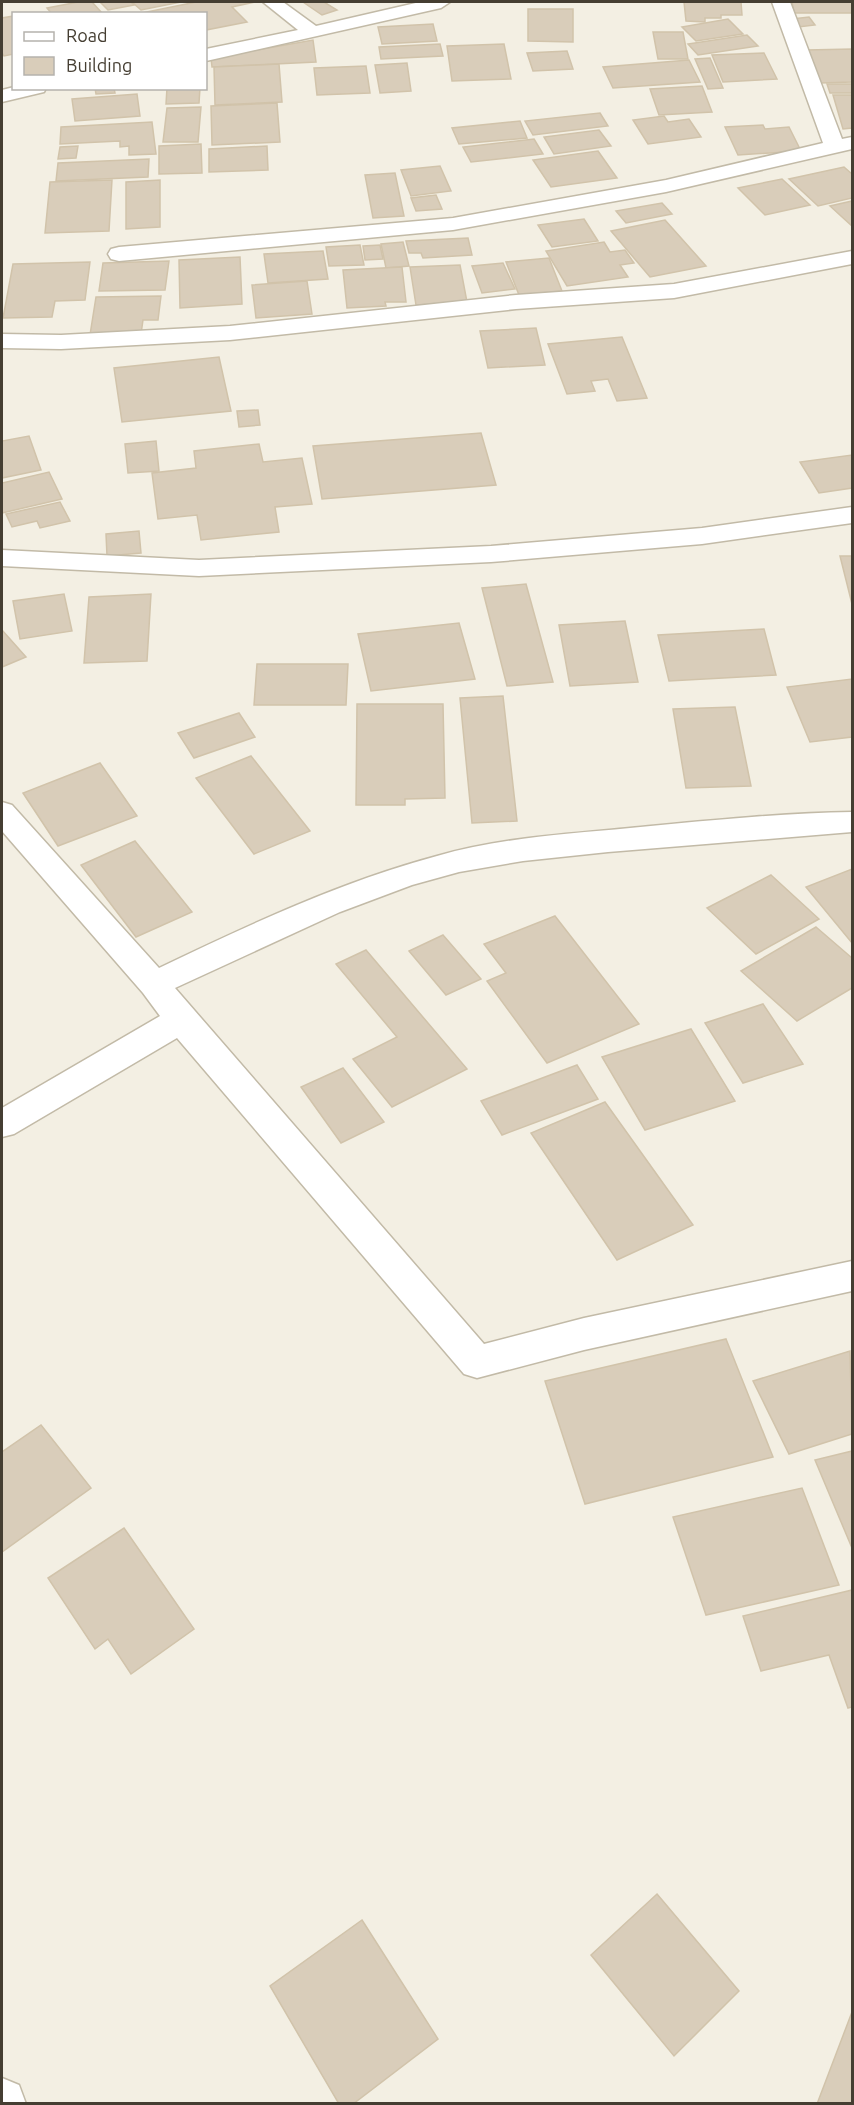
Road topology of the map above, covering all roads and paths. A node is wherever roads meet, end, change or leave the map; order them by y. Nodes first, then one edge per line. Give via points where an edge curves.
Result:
1 (272, 2) edge
2 (441, 2) edge
3 (782, 2) edge
4 (312, 32) junction
5 (207, 55) edge
6 (28, 90) edge
7 (2, 96) edge
8 (844, 145) edge
9 (119, 254) dead end
10 (852, 258) edge
11 (2, 341) edge
12 (852, 516) edge
13 (2, 558) edge
14 (2, 812) edge
15 (852, 822) edge
16 (154, 984) junction
17 (182, 1020) junction
18 (2, 1125) edge
19 (852, 1276) edge

1 - 4 street
2 - 4 street
3 - 8 street
4 - 5 street
6 - 7 street
8 - 9 street via 666,186 453,224
10 - 11 street via 674,291 516,302 230,333 61,342
12 - 13 street via 702,536 492,554 199,568
14 - 16 street
15 - 16 street via 567,845 439,866 373,887 278,926
16 - 17 street
17 - 18 street
17 - 19 street via 477,1362 584,1334

